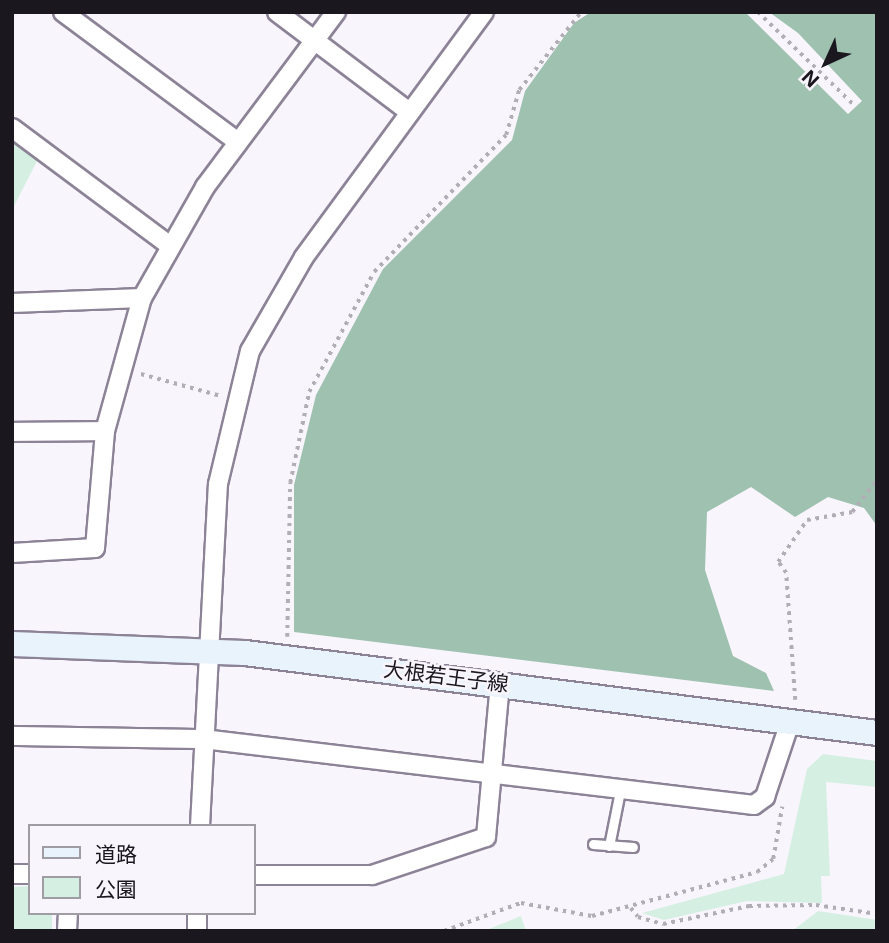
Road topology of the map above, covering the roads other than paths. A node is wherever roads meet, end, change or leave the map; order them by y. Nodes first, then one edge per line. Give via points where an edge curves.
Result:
1 (63, 12) edge
2 (277, 12) edge
3 (336, 12) edge
4 (484, 12) edge
5 (315, 41) junction
6 (408, 111) junction
7 (12, 128) edge
8 (238, 142) junction
9 (169, 245) junction
10 (142, 298) junction
11 (12, 303) edge
12 (105, 431) junction
13 (12, 432) edge
14 (12, 552) edge
15 (12, 644) edge
16 (207, 651) junction
17 (500, 683) junction
18 (792, 712) junction
19 (877, 733) edge
20 (12, 736) edge
21 (203, 739) junction
22 (492, 773) junction
23 (621, 786) junction
24 (200, 824) edge
25 (593, 844) dead end
26 (609, 846) junction
27 (633, 848) dead end
28 (256, 874) edge

1 - 8 street
2 - 5 street
3 - 5 street
4 - 6 street
5 - 6 street
5 - 8 street
6 - 16 street via 269,310 233,399 219,484
7 - 9 street
8 - 9 street
9 - 10 street
10 - 11 street
10 - 12 street
12 - 13 street
12 - 14 street via 95,548
15 - 16 street, 大根若王子線
16 - 17 street, 大根若王子線
16 - 21 street
17 - 18 street, 大根若王子線
17 - 22 street
18 - 19 street, 大根若王子線
18 - 23 street via 765,797 754,805
20 - 21 street
21 - 22 street
21 - 24 street
22 - 23 street
22 - 28 street via 486,837 372,875
23 - 26 lane
25 - 26 lane
26 - 27 lane

